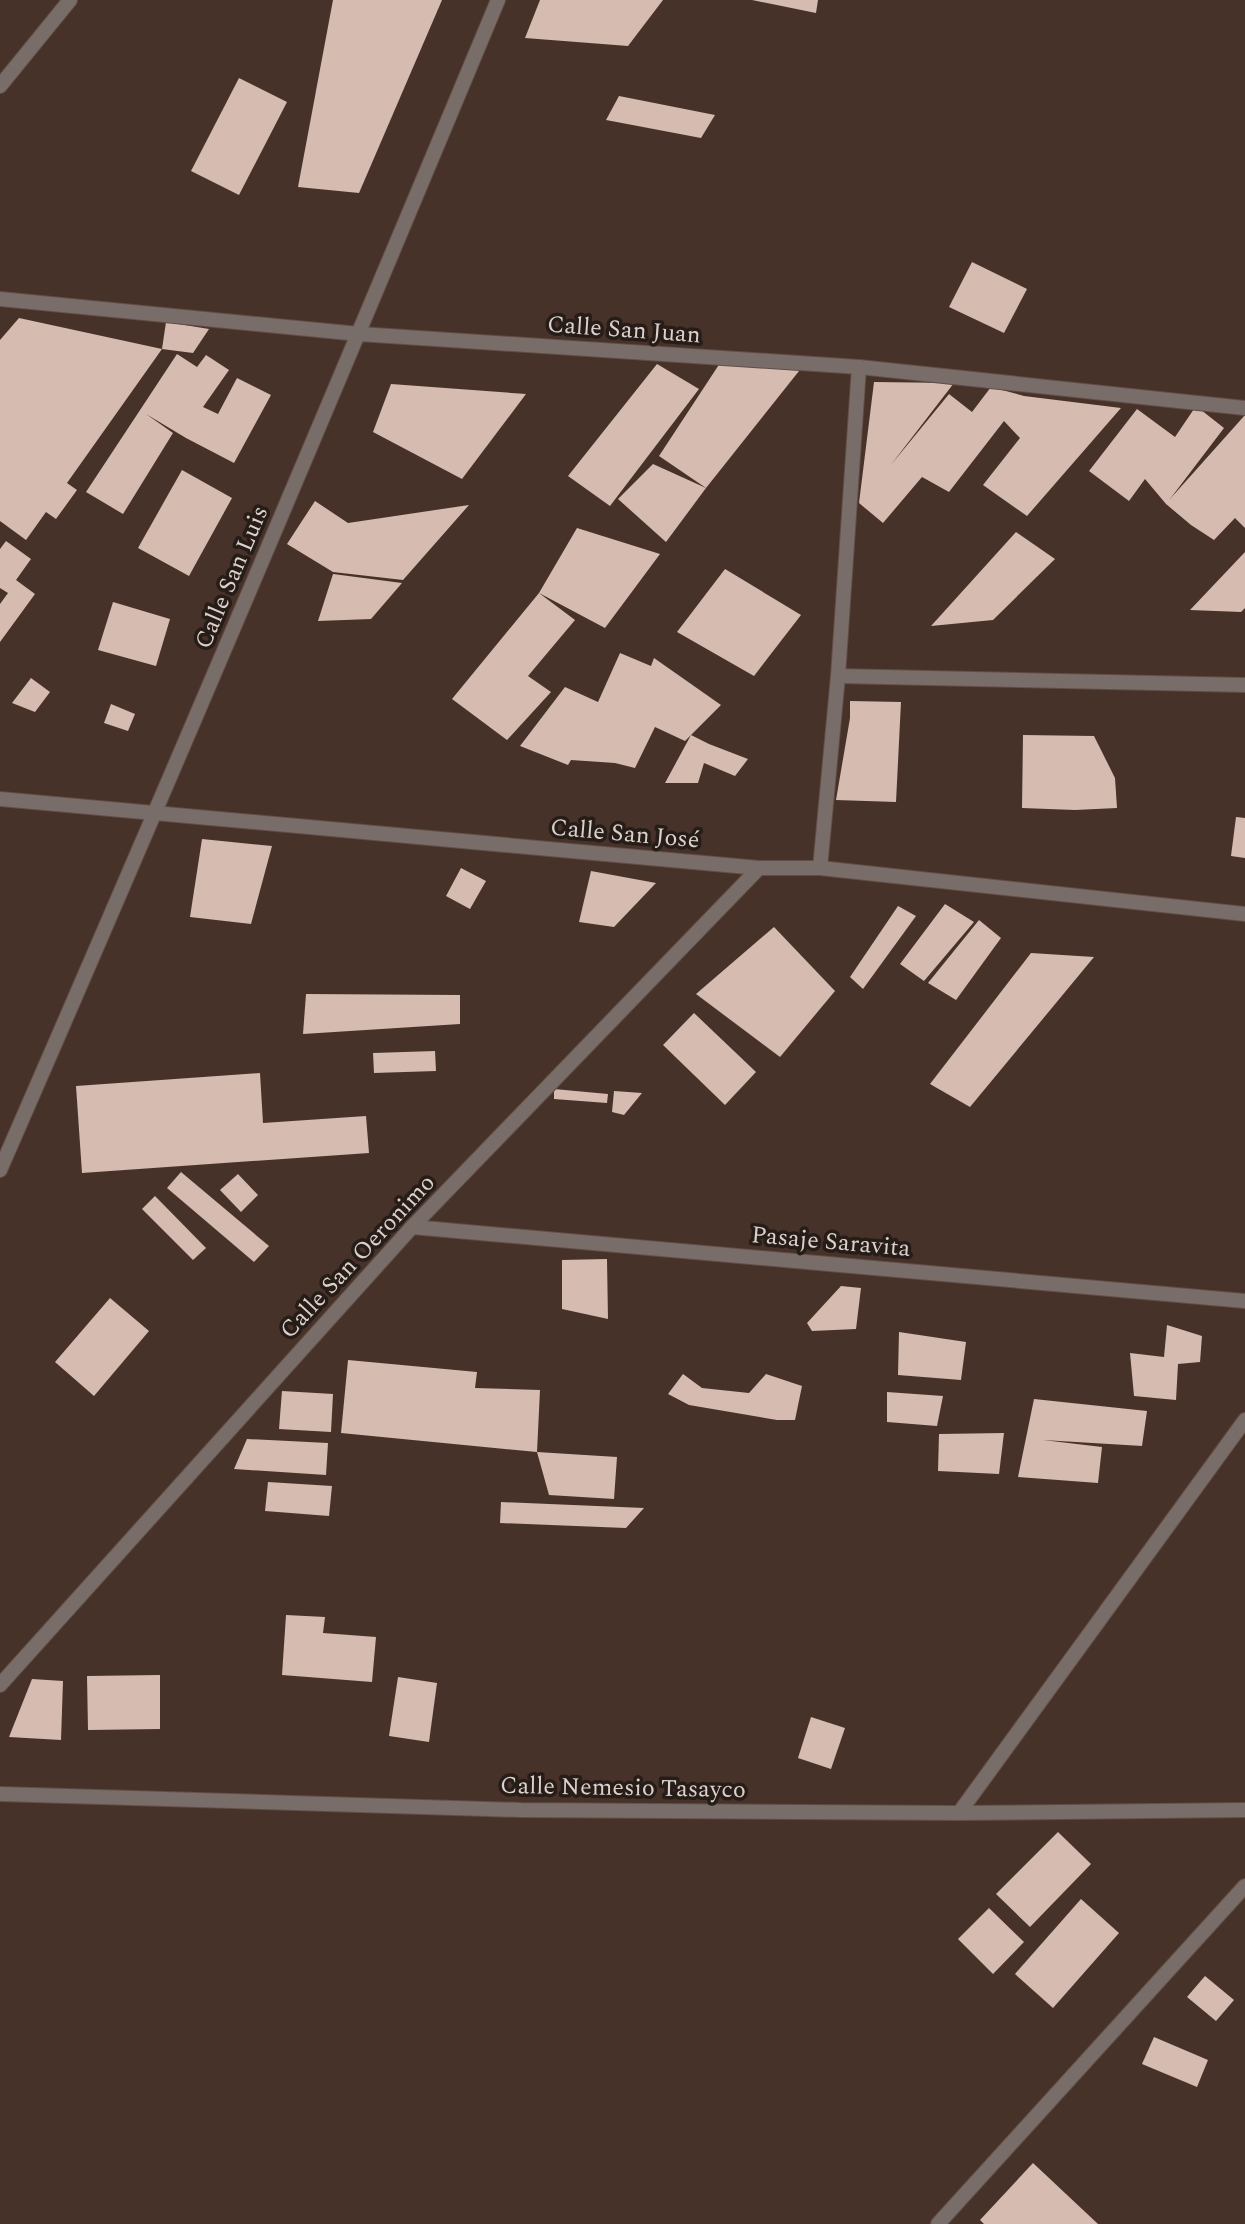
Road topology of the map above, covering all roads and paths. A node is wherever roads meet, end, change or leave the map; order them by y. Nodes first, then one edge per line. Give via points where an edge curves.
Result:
1 (70, 0) edge
2 (498, 0) edge
3 (0, 86) edge
4 (0, 299) edge
5 (359, 334) junction
6 (859, 368) junction
7 (1245, 408) edge
8 (838, 676) junction
9 (1245, 685) edge
10 (0, 799) edge
11 (156, 813) junction
12 (759, 868) junction
13 (820, 868) junction
14 (1245, 914) edge
15 (0, 1170) edge
16 (412, 1227) junction
17 (1245, 1301) edge
18 (1245, 1420) edge
19 (0, 1685) edge
20 (0, 1794) edge
21 (1245, 1810) edge
22 (959, 1813) junction
23 (1245, 1886) edge
24 (938, 2224) edge

1 - 3 street
2 - 5 street, Calle San Luis
4 - 5 street, Calle San Juan
5 - 6 street, Calle San Juan
5 - 11 street, Calle San Luis
6 - 7 street, Calle San Juan
6 - 8 street
8 - 9 street
8 - 13 street
10 - 11 street, Calle San José
11 - 12 street, Calle San José
11 - 15 street, Calle San Luis
12 - 13 street, Calle San José
12 - 16 street, Calle San Oeronimo
13 - 14 street, Calle San José
16 - 17 street, Pasaje Saravita
16 - 19 street, Calle San Oeronimo
18 - 22 street
20 - 22 street, Calle Nemesio Tasayco via 520,1810
21 - 22 street, Calle Nemesio Tasayco
23 - 24 street

